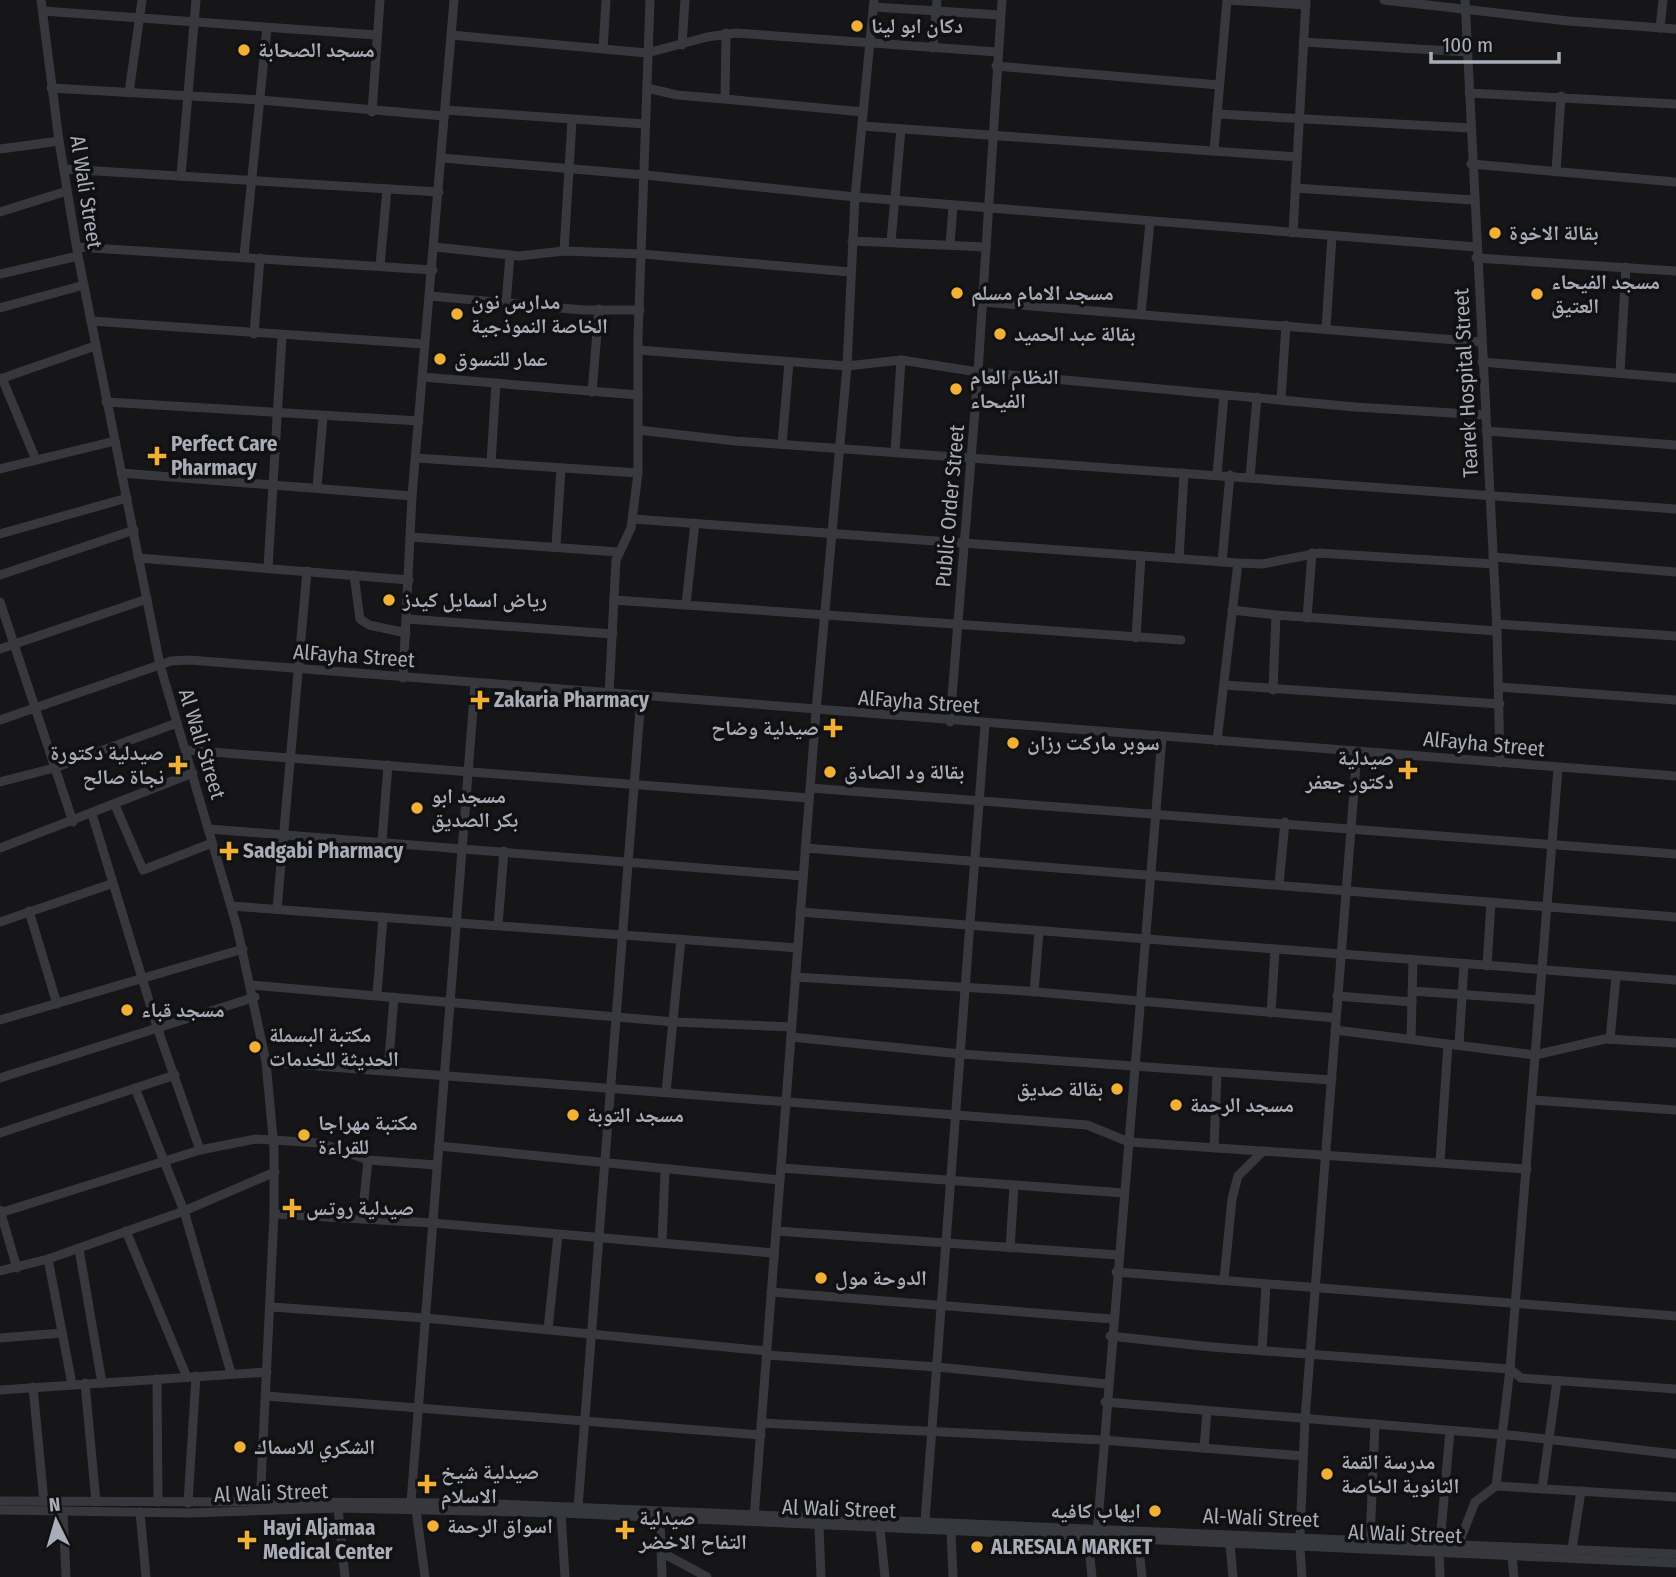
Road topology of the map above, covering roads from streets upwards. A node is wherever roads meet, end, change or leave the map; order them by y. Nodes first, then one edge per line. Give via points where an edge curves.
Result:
1 (41, 0) edge
2 (142, 0) edge
3 (196, 0) edge
4 (380, 0) edge
5 (454, 0) edge
6 (606, 0) edge
7 (650, 0) edge
8 (685, 0) edge
9 (937, 0) edge
10 (1002, 0) edge
11 (1227, 0) edge
12 (1384, 0) edge
13 (1663, 0) edge
14 (1306, 2) edge
15 (874, 4) edge
16 (1465, 5) edge
17 (43, 11) junction
18 (936, 11) junction
19 (1000, 15) junction
20 (139, 19) junction
21 (195, 23) junction
22 (267, 28) junction
23 (1660, 28) junction
24 (1676, 29) edge
25 (726, 33) junction
26 (376, 34) junction
27 (451, 35) junction
28 (1303, 42) junction
29 (869, 43) junction
30 (682, 45) junction
31 (603, 48) junction
32 (933, 48) junction
33 (997, 52) junction
34 (1467, 52) junction
35 (648, 53) junction
36 (996, 66) junction
37 (1219, 85) junction
38 (51, 88) junction
39 (647, 88) junction
40 (129, 93) junction
41 (1469, 93) junction
42 (1561, 96) junction
43 (189, 97) junction
44 (725, 99) junction
45 (260, 100) junction
46 (1676, 104) edge
47 (372, 111) junction
48 (863, 112) junction
49 (444, 113) junction
50 (1217, 114) junction
51 (572, 120) junction
52 (1300, 120) junction
53 (645, 124) junction
54 (862, 126) junction
55 (1470, 128) junction
56 (901, 129) junction
57 (992, 135) junction
58 (59, 141) junction
59 (0, 149) edge
60 (1214, 150) junction
61 (442, 158) junction
62 (1297, 158) junction
63 (1471, 164) junction
64 (64, 169) junction
65 (570, 169) junction
66 (1556, 172) junction
67 (645, 175) junction
68 (181, 176) junction
69 (251, 181) junction
70 (1676, 182) edge
71 (1295, 188) junction
72 (387, 189) junction
73 (67, 191) junction
74 (439, 192) junction
75 (855, 197) junction
76 (894, 200) junction
77 (1473, 200) junction
78 (953, 205) junction
79 (989, 208) junction
80 (0, 212) edge
81 (1150, 222) junction
82 (1293, 233) junction
83 (1332, 236) junction
84 (852, 241) junction
85 (891, 243) junction
86 (950, 245) junction
87 (435, 247) junction
88 (986, 247) junction
89 (1475, 247) junction
90 (78, 251) junction
91 (564, 251) junction
92 (642, 254) junction
93 (510, 255) junction
94 (244, 257) junction
95 (260, 258) junction
96 (1476, 258) junction
97 (380, 266) junction
98 (1626, 267) junction
99 (433, 270) junction
100 (1676, 271) edge
101 (849, 272) junction
102 (0, 274) edge
103 (84, 285) junction
104 (430, 296) junction
105 (983, 302) junction
106 (506, 304) junction
107 (0, 308) edge
108 (599, 309) junction
109 (639, 310) junction
110 (1141, 314) junction
111 (91, 321) junction
112 (1286, 325) junction
113 (1326, 328) junction
114 (254, 334) junction
115 (282, 335) junction
116 (1481, 342) junction
117 (424, 344) junction
118 (95, 345) junction
119 (638, 350) junction
120 (901, 360) junction
121 (789, 362) junction
122 (1482, 362) junction
123 (847, 366) junction
124 (978, 372) junction
125 (1620, 372) junction
126 (422, 377) junction
127 (1, 378) edge
128 (1676, 378) edge
129 (496, 383) junction
130 (593, 392) junction
131 (1224, 394) junction
132 (638, 396) junction
133 (1257, 397) junction
134 (1281, 399) junction
135 (106, 402) junction
136 (277, 413) junction
137 (1485, 415) junction
138 (323, 416) junction
139 (419, 421) junction
140 (638, 430) junction
141 (1486, 431) junction
142 (115, 441) junction
143 (782, 444) junction
144 (1676, 445) edge
145 (841, 448) junction
146 (895, 452) junction
147 (416, 458) junction
148 (971, 458) junction
149 (36, 460) junction
150 (491, 463) junction
151 (561, 468) junction
152 (0, 469) edge
153 (121, 473) junction
154 (638, 473) junction
155 (1184, 473) junction
156 (1217, 475) junction
157 (1230, 475) junction
158 (1250, 477) junction
159 (273, 485) junction
160 (317, 488) junction
161 (412, 496) junction
162 (1490, 496) junction
163 (127, 498) junction
164 (1676, 509) edge
165 (633, 519) junction
166 (695, 523) junction
167 (134, 530) junction
168 (832, 533) junction
169 (0, 534) edge
170 (411, 537) junction
171 (964, 544) junction
172 (556, 546) junction
173 (618, 552) junction
174 (1312, 553) junction
175 (1141, 556) junction
176 (138, 558) junction
177 (1179, 559) junction
178 (1493, 560) junction
179 (1222, 562) junction
180 (1238, 563) junction
181 (268, 568) junction
182 (307, 571) junction
183 (1676, 572) edge
184 (0, 575) edge
185 (354, 576) junction
186 (409, 580) junction
187 (147, 599) junction
188 (614, 600) junction
189 (0, 604) edge
190 (686, 604) junction
191 (1232, 610) junction
192 (824, 615) junction
193 (1276, 615) junction
194 (1307, 618) junction
195 (407, 619) junction
196 (957, 627) junction
197 (1497, 628) junction
198 (406, 633) junction
199 (613, 634) junction
200 (1676, 636) edge
201 (1136, 638) junction
202 (1181, 640) dead end
203 (12, 644) junction
204 (0, 649) edge
205 (160, 665) junction
206 (300, 670) junction
207 (403, 678) junction
208 (475, 684) junction
209 (1224, 685) junction
210 (1499, 687) junction
211 (1273, 690) junction
212 (609, 694) junction
213 (641, 697) junction
214 (1676, 700) edge
215 (1500, 704) junction
216 (34, 708) junction
217 (816, 711) junction
218 (0, 720) edge
219 (950, 722) junction
220 (177, 723) junction
221 (985, 724) junction
222 (1162, 737) junction
223 (1217, 741) junction
224 (186, 750) junction
225 (1357, 752) junction
226 (292, 758) junction
227 (1500, 763) junction
228 (388, 765) junction
229 (54, 768) junction
230 (1558, 768) junction
231 (468, 771) junction
232 (193, 773) junction
233 (1676, 776) edge
234 (0, 782) edge
235 (634, 785) junction
236 (809, 793) junction
237 (979, 800) junction
238 (115, 805) junction
239 (1156, 813) junction
240 (92, 814) junction
241 (73, 822) junction
242 (1285, 822) junction
243 (1350, 827) junction
244 (209, 829) junction
245 (285, 834) junction
246 (382, 841) junction
247 (212, 843) junction
248 (1551, 845) junction
249 (0, 848) edge
250 (462, 848) junction
251 (805, 848) junction
252 (504, 851) junction
253 (1676, 854) edge
254 (974, 861) junction
255 (628, 862) junction
256 (803, 876) junction
257 (1151, 876) junction
258 (111, 884) junction
259 (1279, 884) junction
260 (1346, 889) junction
261 (1491, 902) junction
262 (231, 906) junction
263 (1546, 907) junction
264 (277, 909) junction
265 (29, 911) junction
266 (800, 912) junction
267 (383, 917) junction
268 (1676, 917) edge
269 (0, 922) edge
270 (456, 922) junction
271 (498, 925) junction
272 (971, 926) junction
273 (1040, 932) junction
274 (622, 934) junction
275 (681, 939) junction
276 (1145, 939) junction
277 (798, 947) junction
278 (243, 949) junction
279 (1275, 950) junction
280 (1341, 955) junction
281 (1413, 961) junction
282 (1464, 964) junction
283 (1487, 966) junction
284 (1541, 970) junction
285 (1616, 976) junction
286 (795, 977) junction
287 (143, 980) junction
288 (1676, 980) edge
289 (252, 985) junction
290 (966, 988) junction
291 (1412, 991) junction
292 (1034, 992) junction
293 (377, 995) junction
294 (1462, 995) junction
295 (1337, 996) junction
296 (255, 997) junction
297 (394, 997) junction
298 (1539, 1000) junction
299 (450, 1002) junction
300 (1139, 1002) junction
301 (1412, 1002) junction
302 (57, 1004) junction
303 (1271, 1013) junction
304 (616, 1018) junction
305 (1336, 1018) junction
306 (0, 1020) edge
307 (674, 1023) junction
308 (157, 1027) junction
309 (792, 1027) junction
310 (1335, 1030) junction
311 (791, 1037) junction
312 (1610, 1038) junction
313 (1411, 1039) junction
314 (1676, 1043) edge
315 (1453, 1045) junction
316 (961, 1054) junction
317 (1535, 1055) junction
318 (266, 1062) junction
319 (1134, 1066) junction
320 (388, 1071) junction
321 (1217, 1073) junction
322 (176, 1075) junction
323 (444, 1076) junction
324 (0, 1079) edge
325 (1332, 1080) junction
326 (135, 1088) junction
327 (611, 1088) junction
328 (666, 1092) junction
329 (1532, 1100) junction
330 (786, 1102) junction
331 (1676, 1110) edge
332 (957, 1114) junction
333 (0, 1133) edge
334 (273, 1139) junction
335 (1129, 1142) junction
336 (439, 1146) junction
337 (1214, 1148) junction
338 (200, 1150) junction
339 (1263, 1151) junction
340 (1326, 1156) junction
341 (368, 1160) junction
342 (604, 1160) junction
343 (166, 1161) junction
344 (1440, 1162) junction
345 (436, 1165) junction
346 (781, 1168) junction
347 (1527, 1169) junction
348 (665, 1170) junction
349 (275, 1172) junction
350 (780, 1180) junction
351 (951, 1181) junction
352 (1014, 1186) junction
353 (1124, 1194) junction
354 (184, 1211) junction
355 (0, 1212) edge
356 (275, 1214) junction
357 (362, 1219) junction
358 (433, 1223) junction
359 (126, 1231) junction
360 (776, 1231) junction
361 (558, 1235) junction
362 (599, 1238) junction
363 (662, 1243) junction
364 (947, 1244) junction
365 (79, 1248) junction
366 (1010, 1248) junction
367 (774, 1253) junction
368 (1118, 1255) junction
369 (48, 1259) junction
370 (17, 1268) junction
371 (0, 1271) edge
372 (1116, 1272) junction
373 (1224, 1280) junction
374 (1266, 1284) junction
375 (1317, 1287) junction
376 (772, 1292) junction
377 (1514, 1303) junction
378 (272, 1307) junction
379 (942, 1307) junction
380 (1676, 1316) edge
381 (425, 1318) junction
382 (1112, 1319) junction
383 (548, 1329) junction
384 (62, 1334) junction
385 (592, 1334) junction
386 (1111, 1336) junction
387 (0, 1338) edge
388 (1262, 1351) junction
389 (767, 1353) junction
390 (1311, 1354) junction
391 (937, 1367) junction
392 (1510, 1368) junction
393 (267, 1372) junction
394 (231, 1373) junction
395 (190, 1376) junction
396 (157, 1379) junction
397 (1557, 1381) junction
398 (85, 1383) junction
399 (103, 1383) junction
400 (72, 1384) junction
401 (1107, 1384) junction
402 (33, 1387) junction
403 (1676, 1389) edge
404 (0, 1391) edge
405 (266, 1396) junction
406 (1105, 1402) junction
407 (418, 1409) junction
408 (1207, 1410) junction
409 (1305, 1419) junction
410 (585, 1421) junction
411 (761, 1423) junction
412 (1375, 1424) junction
413 (931, 1431) junction
414 (1450, 1431) junction
415 (761, 1435) junction
416 (1503, 1435) junction
417 (1102, 1440) junction
418 (1550, 1441) junction
419 (1204, 1448) junction
420 (1676, 1454) edge
421 (1303, 1456) junction
422 (1496, 1486) junction
423 (1542, 1489) junction
424 (1581, 1491) junction
425 (1676, 1497) edge
426 (0, 1502) edge
427 (44, 1502) junction
428 (96, 1502) junction
429 (158, 1502) junction
430 (188, 1503) junction
431 (260, 1505) junction
432 (414, 1506) junction
433 (578, 1507) junction
434 (338, 1508) junction
435 (0, 1510) edge
436 (63, 1511) junction
437 (140, 1512) junction
438 (561, 1513) junction
439 (754, 1518) junction
440 (660, 1519) junction
441 (925, 1521) junction
442 (819, 1526) junction
443 (880, 1528) junction
444 (951, 1532) junction
445 (1094, 1535) junction
446 (1300, 1536) junction
447 (1138, 1539) junction
448 (1370, 1540) junction
449 (1459, 1543) junction
450 (1230, 1544) junction
451 (1300, 1547) junction
452 (1440, 1548) junction
453 (1572, 1549) junction
454 (661, 1552) junction
455 (1676, 1554) edge
456 (1512, 1556) junction
457 (1676, 1563) edge
458 (66, 1577) edge
459 (146, 1577) edge
460 (345, 1577) edge
461 (425, 1577) edge
462 (565, 1577) edge
463 (662, 1577) edge
464 (707, 1577) edge
465 (821, 1577) edge
466 (885, 1577) edge
467 (953, 1577) edge
468 (1092, 1577) edge
469 (1142, 1577) edge
470 (1233, 1577) edge
471 (1302, 1577) edge
472 (1440, 1577) edge
473 (1514, 1577) edge

1 - 17 street, Al Wali Street
2 - 20 street
3 - 21 street
4 - 26 street
5 - 27 street
6 - 31 street
7 - 35 street
8 - 30 street
9 - 18 street
10 - 19 street, Public Order Street
11 - 14 street
11 - 37 street
12 - 16 street
13 - 23 street
14 - 28 street
15 - 18 street
15 - 29 street
16 - 23 street
16 - 34 street, Tearek Hospital Street
17 - 20 street
17 - 38 street, Al Wali Street
18 - 19 street
18 - 32 street
19 - 33 street, Public Order Street
20 - 21 street
20 - 40 street
21 - 22 street
21 - 43 street
22 - 26 street
22 - 45 street
23 - 24 street
25 - 29 street
25 - 30 street
25 - 44 street
26 - 47 street
27 - 31 street
27 - 49 street
28 - 34 street
28 - 52 street
29 - 32 street
29 - 48 street
30 - 35 street
31 - 35 street
32 - 33 street
33 - 36 street, Public Order Street
34 - 41 street, Tearek Hospital Street
35 - 39 street
36 - 37 street
36 - 57 street, Public Order Street
37 - 50 street
38 - 40 street
38 - 58 street, Al Wali Street
39 - 44 street
39 - 53 street
40 - 43 street
41 - 42 street
41 - 55 street, Tearek Hospital Street
42 - 46 street
42 - 66 street
43 - 45 street
43 - 68 street
44 - 48 street
45 - 47 street
45 - 69 street
47 - 49 street
48 - 54 street
49 - 51 street
49 - 61 street
50 - 52 street
50 - 60 street
51 - 53 street
51 - 65 street
52 - 55 street
52 - 62 street
53 - 67 street
54 - 56 street
54 - 75 street
55 - 63 street, Tearek Hospital Street
56 - 57 street
56 - 76 street
57 - 60 street
57 - 79 street, Public Order Street
58 - 59 street
58 - 64 street, Al Wali Street
60 - 62 street
61 - 65 street
61 - 74 street
62 - 71 street
63 - 66 street
63 - 77 street, Tearek Hospital Street
64 - 68 street
64 - 73 street, Al Wali Street
65 - 67 street
65 - 91 street
66 - 70 street
67 - 75 street
67 - 92 street
68 - 69 street
69 - 72 street
69 - 94 street
71 - 77 street
71 - 82 street
72 - 74 street
72 - 97 street
73 - 80 street
73 - 90 street, Al Wali Street
74 - 87 street
75 - 76 street
75 - 84 street
76 - 78 street
76 - 85 street
77 - 89 street, Tearek Hospital Street
78 - 79 street
78 - 86 street
79 - 81 street
79 - 88 street, Public Order Street
81 - 82 street
81 - 110 street
82 - 83 street
83 - 89 street
83 - 113 street
84 - 85 street
84 - 101 street
85 - 86 street
86 - 88 street
87 - 93 street
87 - 99 street
88 - 105 street, Public Order Street
89 - 96 street, Tearek Hospital Street
90 - 94 street
90 - 102 street
90 - 103 street, Al Wali Street
91 - 92 street
91 - 93 street
92 - 101 street
92 - 109 street
93 - 106 street
94 - 95 street
95 - 97 street
95 - 114 street
96 - 98 street
96 - 116 street, Tearek Hospital Street
97 - 99 street
98 - 100 street
98 - 125 street
99 - 104 street
101 - 123 street
103 - 107 street
103 - 111 street, Al Wali Street
104 - 106 street
104 - 117 street
105 - 110 street
105 - 124 street, Public Order Street
106 - 108 street
108 - 109 street
108 - 130 street
109 - 119 street
110 - 112 street
111 - 114 street
111 - 118 street, Al Wali Street
112 - 113 street
112 - 134 street
113 - 116 street
114 - 115 street
115 - 117 street
115 - 136 street
116 - 122 street, Tearek Hospital Street
117 - 126 street
118 - 127 street
118 - 135 street, Al Wali Street
119 - 121 street
119 - 132 street
120 - 123 street
120 - 124 street
120 - 146 street
121 - 123 street
121 - 143 street
122 - 125 street
122 - 137 street, Tearek Hospital Street
123 - 145 street
124 - 131 street
124 - 148 street, Public Order Street
125 - 128 street
126 - 129 street
126 - 139 street
127 - 149 street
129 - 130 street
129 - 150 street
130 - 132 street
131 - 133 street
131 - 156 street
132 - 140 street
133 - 134 street
133 - 158 street
134 - 137 street
135 - 136 street
135 - 142 street, Al Wali Street
136 - 138 street
136 - 159 street
137 - 141 street, Tearek Hospital Street
138 - 139 street
138 - 160 street
139 - 147 street
140 - 143 street
140 - 154 street
141 - 144 street
141 - 162 street, Tearek Hospital Street
142 - 149 street
142 - 153 street, Al Wali Street
143 - 145 street
145 - 146 street
145 - 168 street
146 - 148 street
147 - 150 street
147 - 161 street
148 - 155 street
148 - 171 street, Public Order Street
149 - 152 street
150 - 151 street
151 - 154 street
151 - 172 street
153 - 159 street
153 - 163 street, Al Wali Street
154 - 165 street
155 - 156 street
155 - 177 street
156 - 157 street
157 - 158 street
157 - 179 street
158 - 162 street
159 - 160 street
159 - 181 street
160 - 161 street
161 - 170 street
162 - 164 street
162 - 178 street, Tearek Hospital Street
163 - 167 street, Al Wali Street
163 - 169 street
165 - 166 street
165 - 173 street
166 - 168 street
166 - 190 street
167 - 176 street, Al Wali Street
167 - 184 street
168 - 171 street
168 - 192 street
170 - 172 street
170 - 186 street
171 - 175 street
171 - 196 street, Public Order Street
172 - 173 street
173 - 188 street
174 - 178 street
174 - 180 street via 1262,564
174 - 194 street
175 - 177 street
175 - 201 street
176 - 181 street
176 - 187 street, Al Wali Street
177 - 179 street
178 - 183 street
178 - 197 street, Tearek Hospital Street
179 - 180 street
180 - 191 street
181 - 182 street
182 - 185 street
182 - 206 street
185 - 186 street
185 - 198 street via 360,619
186 - 195 street
187 - 203 street
187 - 205 street, Al Wali Street
188 - 190 street
188 - 199 street
189 - 203 street
190 - 192 street
191 - 193 street
191 - 209 street
192 - 196 street
192 - 217 street
193 - 194 street
193 - 211 street
194 - 197 street
195 - 198 street
195 - 199 street
196 - 201 street
196 - 219 street, Public Order Street
197 - 200 street
197 - 210 street, Tearek Hospital Street
198 - 207 street
199 - 212 street
201 - 202 street
203 - 204 street
203 - 216 street
205 - 206 street, AlFayha Street via 189,660
205 - 216 street, AlFayha Street
205 - 220 street, Al Wali Street
206 - 207 street, AlFayha Street
206 - 226 street
207 - 208 street, AlFayha Street
208 - 212 street, AlFayha Street
208 - 231 street
209 - 211 street
209 - 223 street
210 - 214 street
210 - 215 street, Tearek Hospital Street
211 - 215 street
212 - 213 street, AlFayha Street
213 - 217 street, AlFayha Street
213 - 235 street
215 - 227 street, Tearek Hospital Street
216 - 218 street, AlFayha Street
216 - 229 street
217 - 219 street, AlFayha Street
217 - 236 street
219 - 221 street, AlFayha Street
220 - 224 street, Al Wali Street
220 - 229 street
221 - 222 street, AlFayha Street
221 - 237 street
222 - 223 street, AlFayha Street
222 - 239 street
223 - 225 street, AlFayha Street
224 - 226 street
224 - 232 street, Al Wali Street
225 - 227 street, AlFayha Street
225 - 243 street
226 - 228 street
226 - 245 street
227 - 230 street, AlFayha Street
228 - 231 street
228 - 246 street
229 - 234 street
229 - 241 street
230 - 233 street, AlFayha Street
230 - 248 street
231 - 235 street
231 - 250 street
232 - 238 street
232 - 244 street, Al Wali Street
235 - 236 street
235 - 255 street
236 - 237 street
236 - 251 street
237 - 239 street
237 - 254 street
238 - 240 street
238 - 247 street via 143,870
239 - 242 street
239 - 257 street
240 - 241 street
240 - 258 street
241 - 249 street
242 - 243 street
242 - 259 street
243 - 248 street
243 - 260 street
244 - 245 street
244 - 247 street, Al Wali Street
245 - 246 street
245 - 264 street
246 - 250 street
247 - 262 street, Al Wali Street
248 - 253 street
248 - 263 street
250 - 252 street
250 - 270 street
251 - 254 street
251 - 256 street
252 - 255 street
252 - 271 street
254 - 257 street
254 - 272 street
255 - 256 street
255 - 274 street
256 - 266 street
257 - 259 street
257 - 276 street
258 - 265 street
258 - 287 street
259 - 260 street
260 - 261 street
260 - 280 street
261 - 263 street
261 - 283 street
262 - 264 street
262 - 278 street, Al Wali Street
263 - 268 street
263 - 284 street
264 - 267 street
265 - 269 street
265 - 302 street
266 - 272 street
266 - 277 street
267 - 270 street
267 - 293 street
270 - 271 street
270 - 299 street
271 - 274 street
272 - 273 street
272 - 290 street
273 - 276 street
273 - 292 street
274 - 275 street
274 - 304 street
275 - 277 street
275 - 307 street
276 - 279 street
276 - 300 street
277 - 286 street
278 - 287 street
278 - 289 street, Al Wali Street
279 - 280 street
279 - 303 street
280 - 281 street
280 - 295 street
281 - 282 street
281 - 291 street
282 - 283 street
282 - 294 street
283 - 284 street
284 - 285 street
284 - 298 street
285 - 288 street
285 - 312 street
286 - 290 street
286 - 309 street
287 - 302 street
287 - 308 street
289 - 293 street
289 - 296 street, Al Wali Street
290 - 292 street
290 - 316 street
291 - 294 street
291 - 301 street
292 - 300 street
293 - 297 street
294 - 298 street
294 - 315 street
295 - 301 street
295 - 305 street
296 - 308 street
296 - 318 street, Al Wali Street
297 - 299 street
297 - 320 street
298 - 317 street
299 - 304 street
299 - 323 street
300 - 303 street
300 - 319 street
301 - 313 street
302 - 306 street
303 - 305 street
304 - 307 street
304 - 327 street
305 - 310 street
307 - 309 street
307 - 328 street
308 - 322 street
308 - 324 street
309 - 311 street
310 - 313 street
310 - 325 street
311 - 316 street
311 - 330 street
312 - 314 street
312 - 317 street
313 - 315 street
315 - 317 street
315 - 344 street
316 - 319 street
316 - 332 street
317 - 329 street
318 - 320 street
318 - 334 street, Al Wali Street
319 - 321 street
319 - 335 street
320 - 323 street
321 - 325 street
321 - 337 street
322 - 326 street
322 - 338 street
323 - 327 street
323 - 336 street
325 - 340 street
326 - 333 street
326 - 343 street
327 - 328 street
327 - 342 street
328 - 330 street
329 - 331 street
329 - 347 street
330 - 332 street
330 - 346 street
332 - 335 street via 1087,1125
332 - 351 street
334 - 338 street
334 - 341 street via 320,1143
334 - 349 street, Al Wali Street
335 - 337 street
335 - 353 street
336 - 342 street
336 - 345 street
337 - 339 street
338 - 343 street
339 - 340 street
339 - 373 street via 1238,1176
340 - 344 street
340 - 375 street
341 - 345 street
341 - 357 street
342 - 348 street
342 - 362 street
343 - 354 street
343 - 355 street
344 - 347 street
345 - 358 street
346 - 350 street
346 - 351 street
347 - 377 street
348 - 350 street
348 - 363 street
349 - 354 street
349 - 356 street, Al Wali Street
350 - 360 street
351 - 352 street
351 - 364 street
352 - 353 street
352 - 366 street
353 - 368 street
354 - 359 street
354 - 394 street
355 - 370 street
356 - 357 street
356 - 378 street, Al Wali Street
357 - 358 street
358 - 361 street
358 - 381 street
359 - 365 street
359 - 395 street
360 - 364 street
360 - 367 street
361 - 362 street
361 - 383 street
362 - 363 street
362 - 385 street
363 - 367 street
364 - 366 street
364 - 379 street
365 - 369 street
365 - 399 street
366 - 368 street
367 - 376 street
368 - 372 street
369 - 370 street
369 - 384 street
370 - 371 street
372 - 373 street
372 - 382 street
373 - 374 street
374 - 375 street
374 - 388 street
375 - 377 street
375 - 390 street
376 - 379 street
376 - 389 street
377 - 380 street
377 - 392 street
378 - 381 street
378 - 393 street, Al Wali Street
379 - 382 street
379 - 391 street
381 - 383 street
381 - 407 street
382 - 386 street
383 - 385 street
384 - 387 street
384 - 400 street
385 - 389 street
385 - 410 street
386 - 388 street
386 - 401 street
388 - 390 street
389 - 391 street
389 - 411 street
390 - 392 street
390 - 409 street
391 - 401 street
391 - 413 street
392 - 397 street via 1521,1378
392 - 416 street
393 - 394 street
393 - 405 street, Al Wali Street
394 - 395 street
395 - 396 street
395 - 430 street
396 - 399 street
396 - 429 street
397 - 403 street
397 - 418 street
398 - 399 street
398 - 400 street
398 - 428 street
400 - 402 street
401 - 406 street
402 - 404 street
402 - 427 street
405 - 407 street
405 - 431 street, Al Wali Street
406 - 408 street
406 - 417 street
407 - 410 street
407 - 432 street
408 - 409 street
408 - 419 street
409 - 412 street
409 - 421 street
410 - 415 street
410 - 433 street
411 - 413 street
411 - 415 street
412 - 414 street
412 - 448 street
413 - 417 street
413 - 441 street
414 - 416 street
414 - 452 street
415 - 439 street
416 - 418 street
416 - 422 street
417 - 419 street
417 - 445 street
418 - 420 street
418 - 423 street
419 - 421 street
421 - 446 street
422 - 423 street
422 - 449 street via 1475,1502
423 - 424 street
424 - 425 street
424 - 453 street
426 - 427 street, Al Wali Street
427 - 428 street, Al Wali Street
428 - 429 street, Al Wali Street
429 - 430 street, Al Wali Street
430 - 431 street, Al Wali Street
431 - 432 street, Al Wali Street
431 - 434 street, Al Wali Street
431 - 437 street, Al Wali Street
432 - 433 street, Al Wali Street
432 - 434 street, Al Wali Street
432 - 438 street, Al Wali Street
432 - 461 street
433 - 439 street, Al Wali Street
434 - 460 street
435 - 436 street, Al Wali Street
436 - 437 street, Al Wali Street
436 - 458 street
437 - 459 street
438 - 440 street, Al Wali Street
438 - 462 street
439 - 440 street, Al Wali Street
439 - 441 street, Al Wali Street
439 - 442 street, Al Wali Street
440 - 454 street
441 - 445 street, Al Wali Street
442 - 443 street, Al Wali Street
442 - 465 street
443 - 444 street, Al Wali Street
443 - 466 street
444 - 445 street, Al Wali Street
444 - 467 street
445 - 446 street, Al-Wali Street
445 - 447 street, Al Wali Street
445 - 468 street
446 - 448 street, Al-Wali Street
447 - 450 street, Al Wali Street
447 - 469 street
448 - 452 street, Al-Wali Street
449 - 452 street, Al-Wali Street
449 - 453 street, Al-Wali Street
450 - 451 street, Al Wali Street
450 - 470 street
451 - 452 street, Al Wali Street
451 - 471 street
452 - 456 street, Al Wali Street
452 - 472 street
453 - 455 street, Al-Wali Street
454 - 463 street
454 - 464 street
456 - 457 street, Al Wali Street
456 - 473 street

